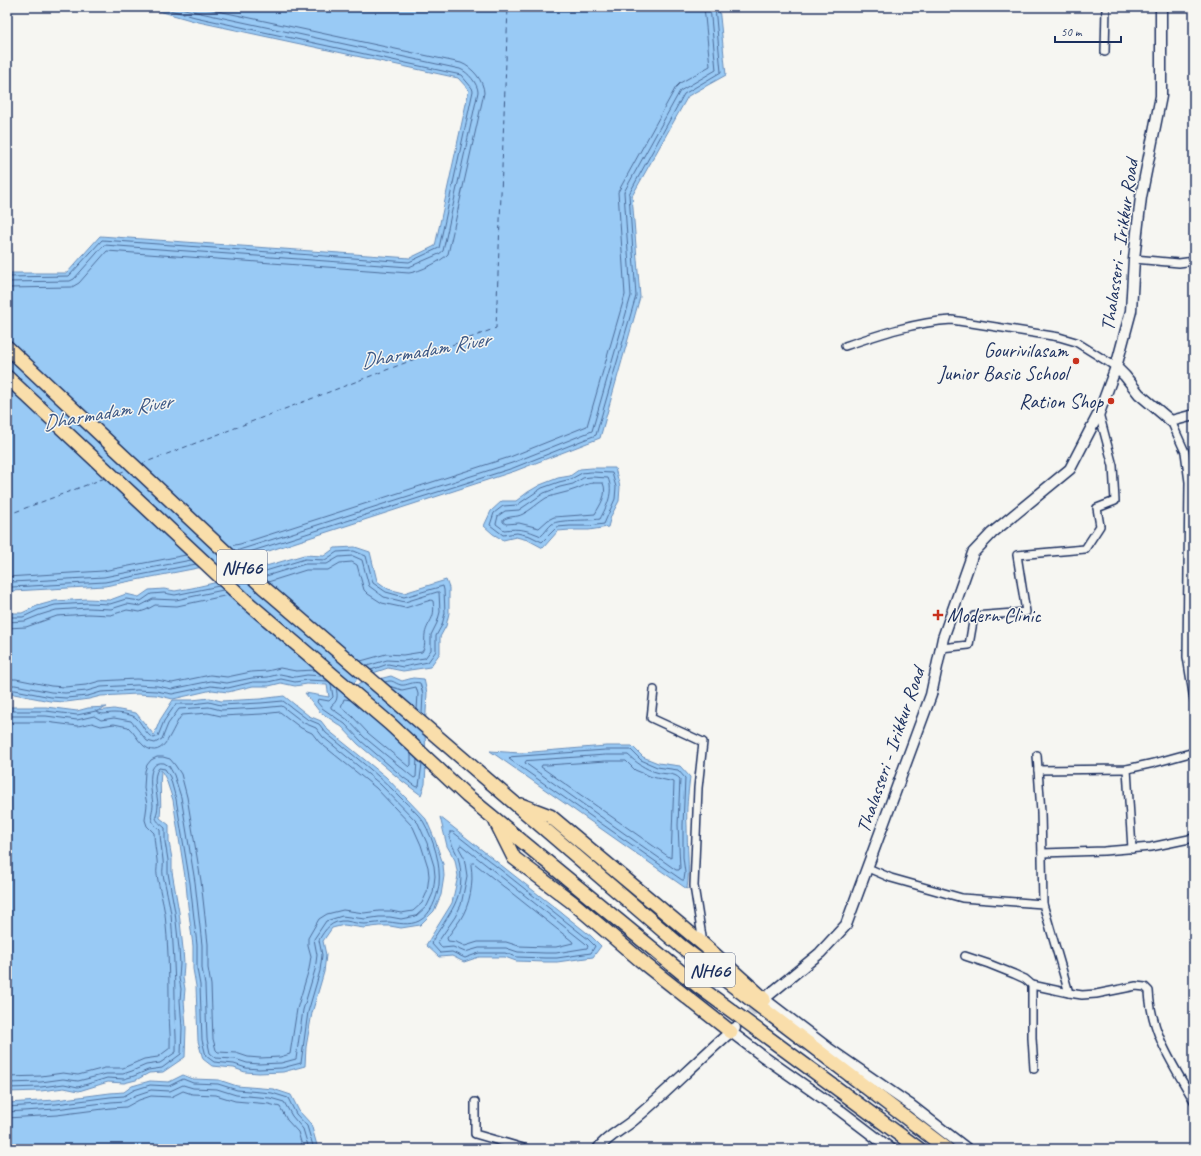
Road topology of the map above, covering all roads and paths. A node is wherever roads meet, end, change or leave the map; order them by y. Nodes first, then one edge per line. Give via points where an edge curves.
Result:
1 (1106, 7) edge
2 (1161, 7) edge
3 (1105, 52) dead end
4 (1134, 259) junction
5 (1194, 261) edge
6 (845, 346) dead end
7 (7, 347) edge
8 (1116, 367) junction
9 (7, 377) edge
10 (1099, 413) junction
11 (1194, 415) edge
12 (1171, 420) junction
13 (941, 648) junction
14 (654, 690) dead end
15 (1194, 700) edge
16 (1194, 752) edge
17 (1037, 756) dead end
18 (1127, 769) junction
19 (1038, 770) junction
20 (511, 801) junction
21 (493, 818) junction
22 (1194, 838) edge
23 (1132, 849) junction
24 (1042, 853) junction
25 (868, 868) junction
26 (1042, 904) junction
27 (704, 945) junction
28 (965, 956) dead end
29 (1032, 985) junction
30 (1069, 993) junction
31 (764, 999) junction
32 (733, 1030) junction
33 (1034, 1069) dead end
34 (1194, 1101) edge
35 (475, 1102) dead end
36 (527, 1149) edge
37 (598, 1149) edge
38 (890, 1149) edge
39 (919, 1149) edge
40 (947, 1149) edge
41 (967, 1149) edge

1 - 3 street
2 - 4 main road, Thalasseri - Irikkur Road via 1162,96 1141,197
4 - 5 street via 1179,263
4 - 8 main road, Thalasseri - Irikkur Road via 1131,311
6 - 8 street via 888,332 935,321 952,320 1059,337 1076,342
7 - 20 highway, NH66 via 263,587
8 - 10 main road, Thalasseri - Irikkur Road
8 - 12 main road via 1139,394
9 - 21 highway, NH66 via 247,602 390,724
10 - 13 main road, Thalasseri - Irikkur Road via 1070,469 992,533 972,553
10 - 13 street via 1113,466 1116,501 1097,508 1100,526 1085,549 1017,555 1026,612 974,616 969,645
11 - 12 main road
12 - 15 street via 1185,452 1189,482 1188,657
13 - 25 main road, Thalasseri - Irikkur Road via 931,695
14 - 27 street via 651,718 703,742 698,788 694,886
16 - 18 street
17 - 19 street
18 - 19 street
18 - 23 street
19 - 24 street
20 - 27 highway via 550,816
20 - 40 highway, NH66 via 714,973
21 - 32 highway via 514,858 572,902 646,966
21 - 39 highway, NH66 via 698,986
22 - 23 street
23 - 24 street
24 - 26 street
25 - 26 street via 891,878 962,898
25 - 31 main road, Thalasseri - Irikkur Road via 846,925 820,953
26 - 30 street
27 - 31 highway
28 - 29 street via 1014,974
29 - 30 street
29 - 33 street
30 - 34 street via 1096,994 1136,986 1145,987 1149,991 1154,1025
31 - 41 main road
32 - 37 main road via 634,1120 602,1143
32 - 38 main road via 764,1058 841,1111
35 - 36 street via 475,1134

